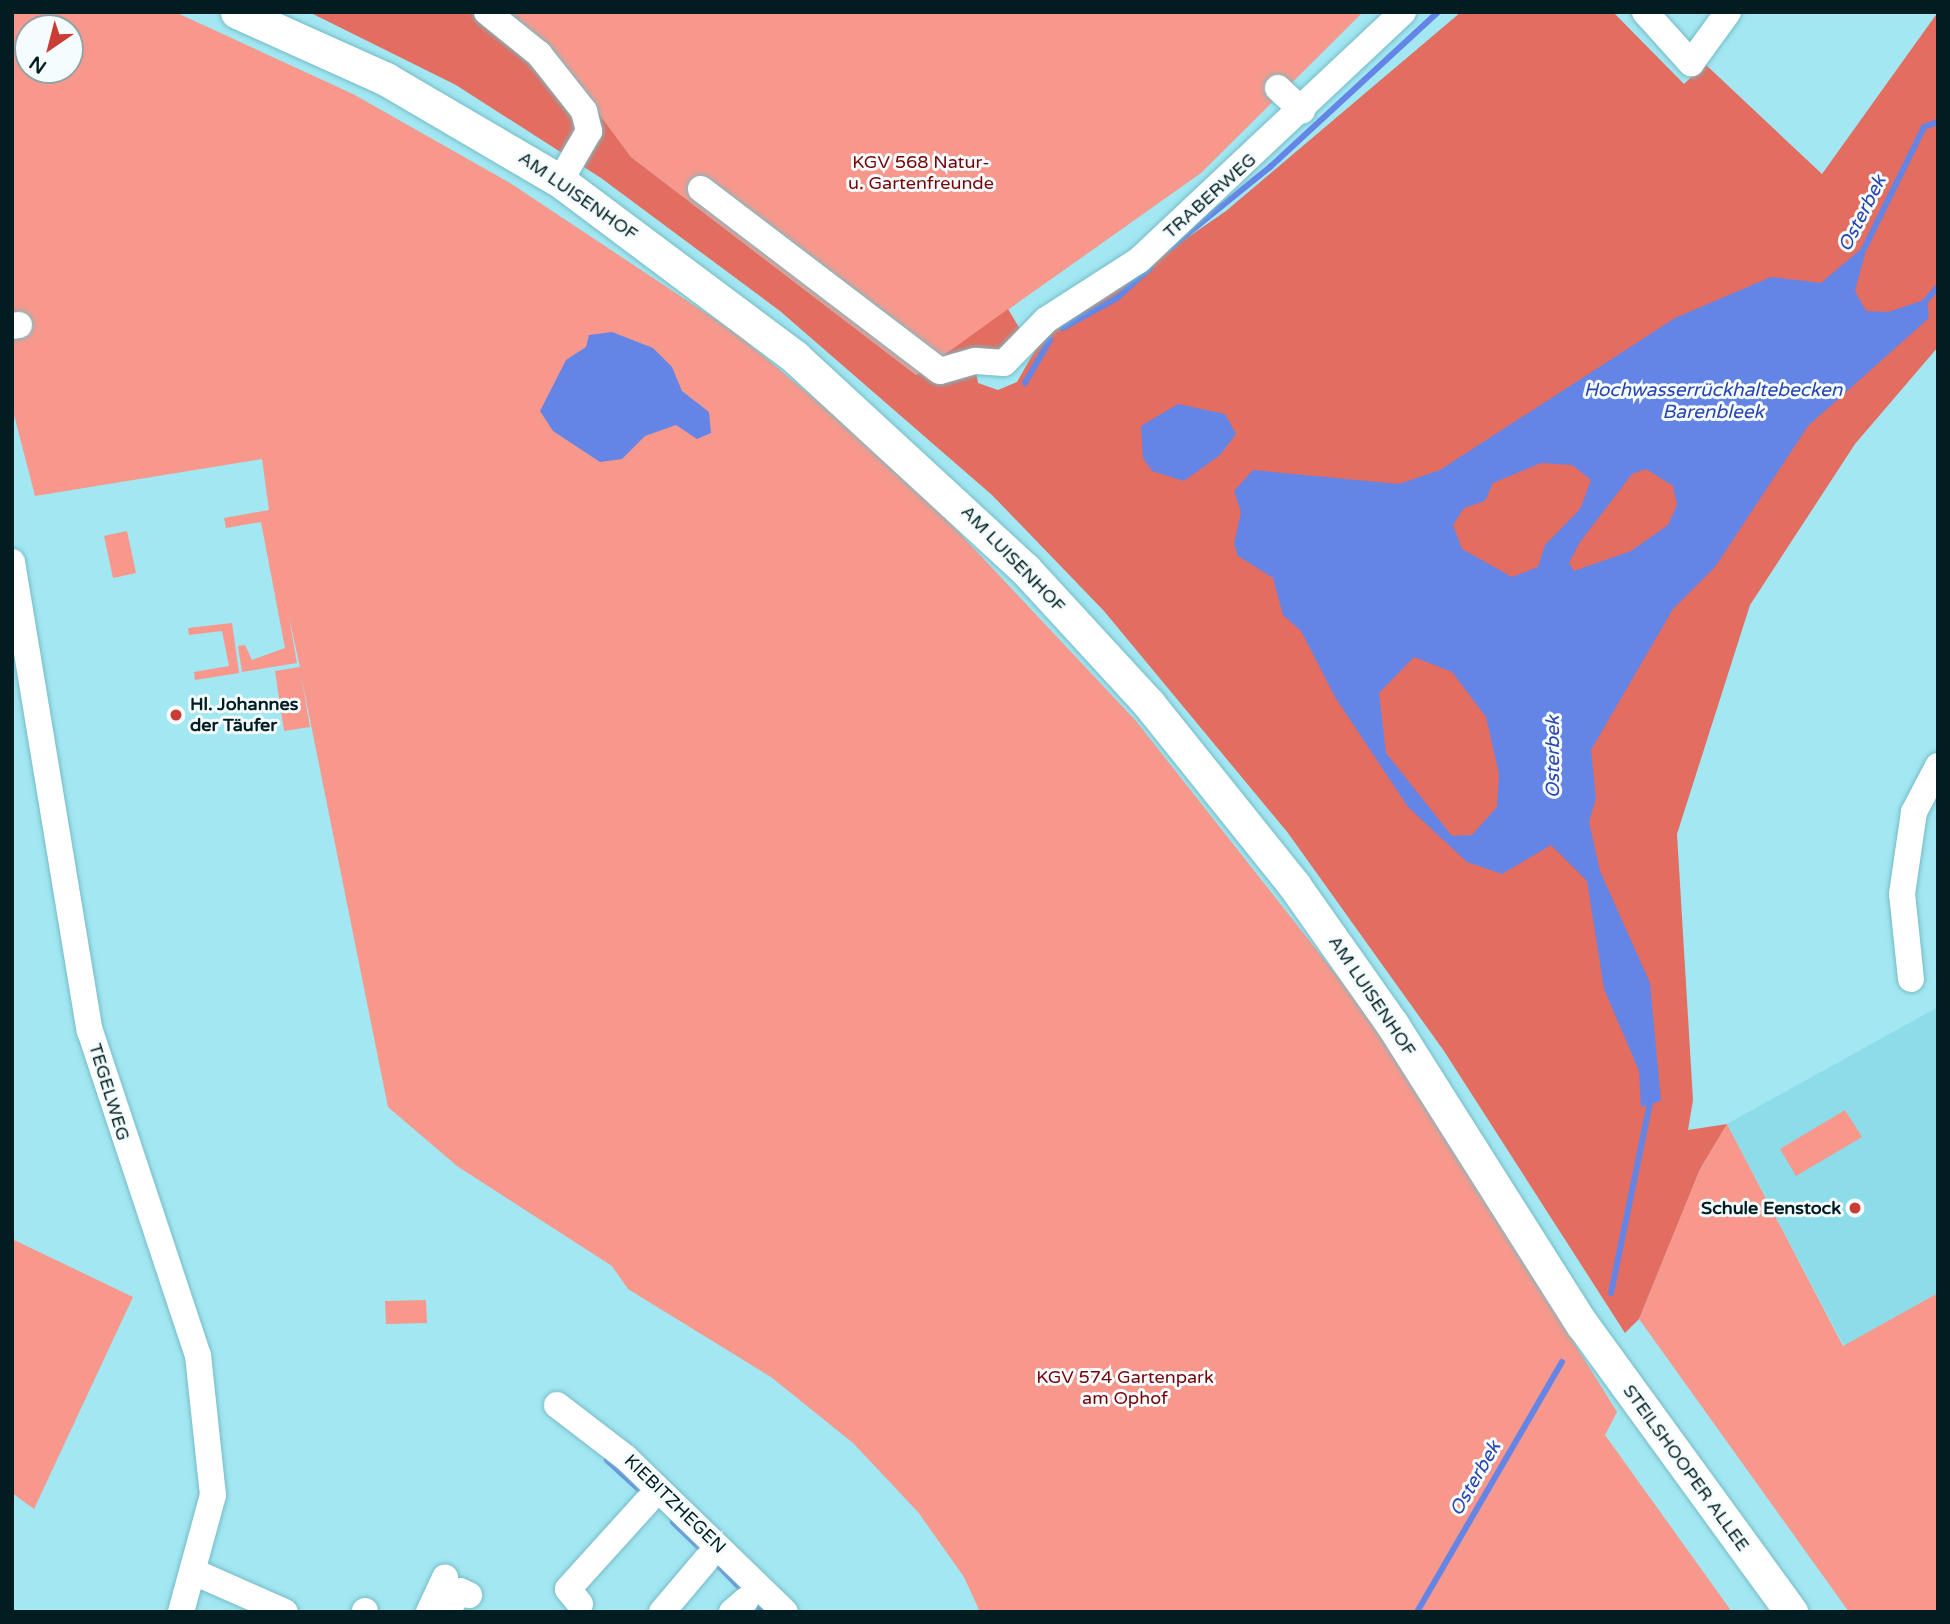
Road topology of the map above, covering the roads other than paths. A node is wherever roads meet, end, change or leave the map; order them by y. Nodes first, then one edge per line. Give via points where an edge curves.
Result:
1 (237, 12) edge
2 (487, 12) edge
3 (1403, 12) edge
4 (1645, 12) edge
5 (1728, 12) edge
6 (1278, 88) dead end
7 (1302, 110) junction
8 (560, 181) junction
9 (701, 189) dead end
10 (12, 562) edge
11 (1938, 766) edge
12 (1911, 979) dead end
13 (1582, 1324) joint
14 (557, 1405) dead end
15 (644, 1503) dead end
16 (706, 1560) dead end
17 (194, 1572) junction
18 (445, 1577) dead end
19 (570, 1593) dead end
20 (469, 1595) dead end
21 (181, 1612) edge
22 (285, 1612) edge
23 (429, 1612) edge
24 (446, 1612) edge
25 (662, 1612) edge
26 (785, 1612) edge
27 (1791, 1612) edge

1 - 8 main road, AM LUISENHOF via 386,79
2 - 8 street via 546,62 584,111 589,131
3 - 7 street, TRABERWEG
4 - 5 street via 1691,63
6 - 7 street
7 - 9 street, TRABERWEG via 1139,260 1046,320 1004,363 976,361 940,371
8 - 13 main road, AM LUISENHOF via 795,357 937,482 1102,651 1226,798 1347,958
10 - 17 street, TEGELWEG via 90,1031 198,1355 213,1495
11 - 12 street via 1914,811 1902,894
13 - 27 main road, STEILSHOOPER ALLEE
14 - 26 street, KIEBITZHEGEN via 635,1466
15 - 19 street
16 - 25 street
17 - 21 street, TEGELWEG
17 - 22 street
18 - 23 street
20 - 24 street via 460,1591

